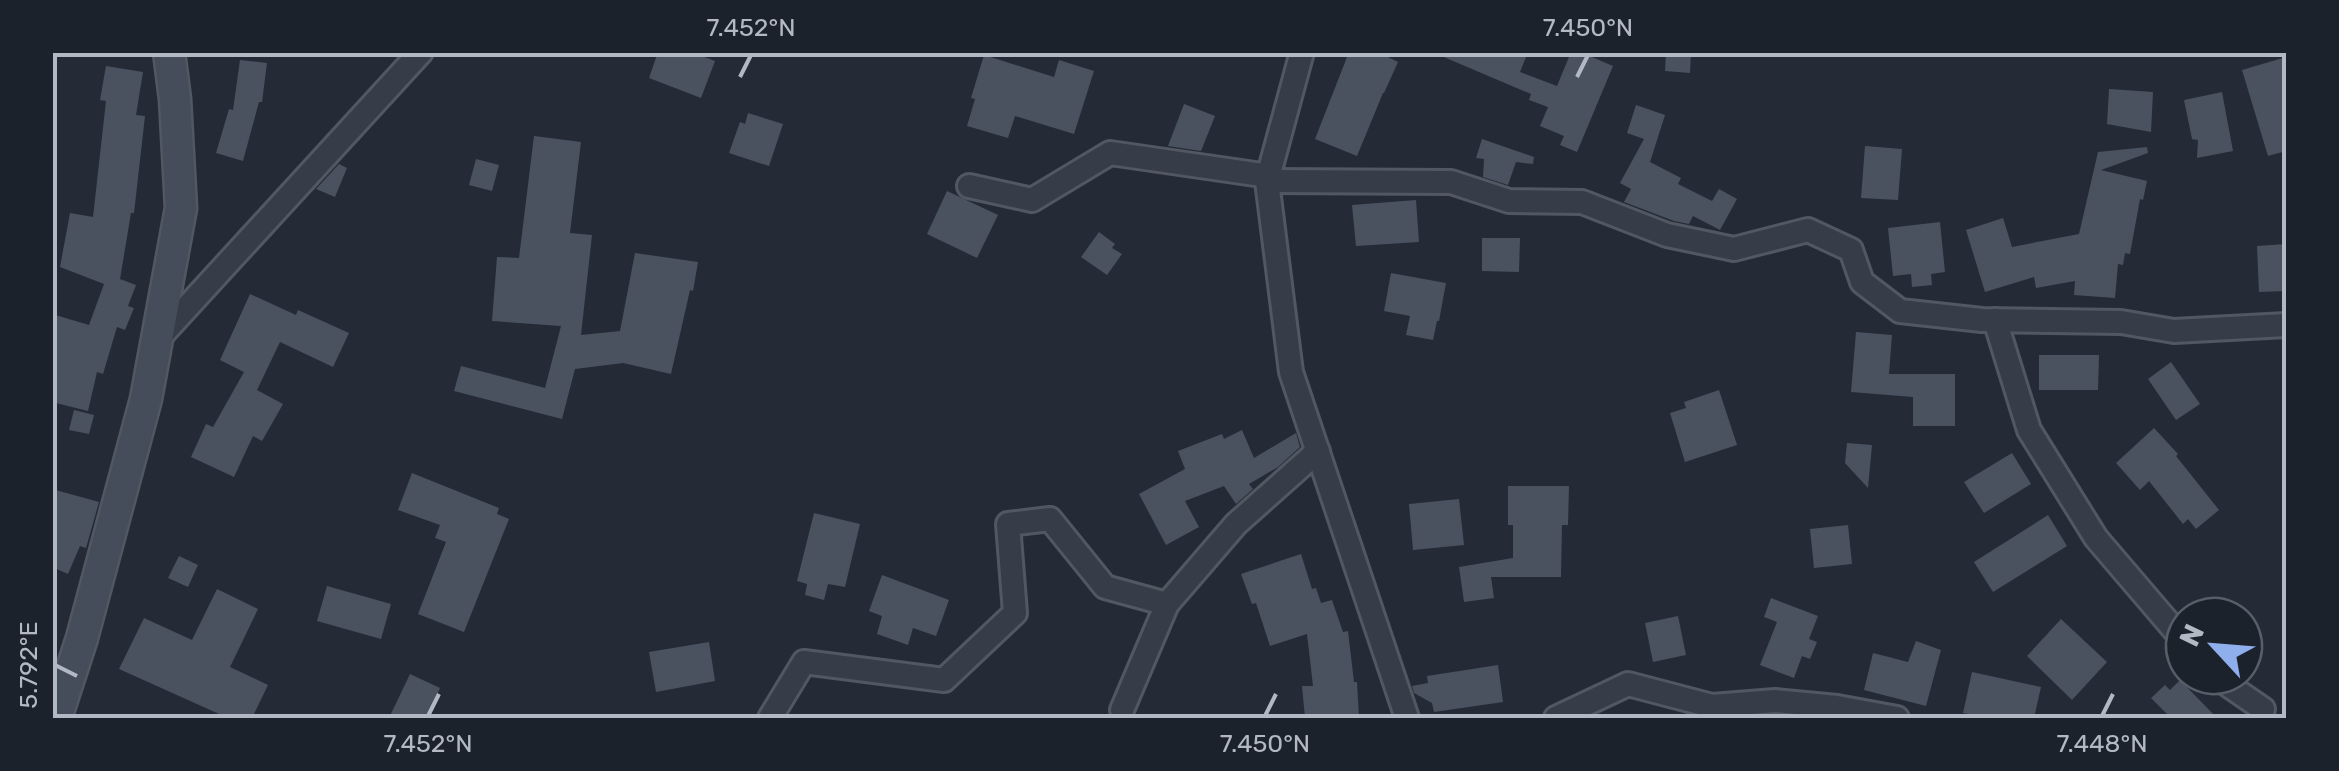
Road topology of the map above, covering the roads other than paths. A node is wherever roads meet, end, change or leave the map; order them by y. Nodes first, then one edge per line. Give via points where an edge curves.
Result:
1 (169, 52) edge
2 (421, 52) edge
3 (1302, 52) edge
4 (1268, 179) junction
5 (969, 186) dead end
6 (1995, 320) junction
7 (2286, 325) edge
8 (156, 340) junction
9 (1318, 451) junction
10 (1166, 604) junction
11 (2164, 618) edge
12 (2243, 696) edge
13 (1122, 710) dead end
14 (2263, 710) dead end
15 (56, 718) edge
16 (770, 718) edge
17 (1407, 718) edge
18 (1556, 718) edge
19 (1897, 718) edge

1 - 8 main road via 181,208
2 - 8 street
3 - 4 street
4 - 5 street via 1110,153 1032,200
4 - 6 street via 1451,182 1509,201 1582,202 1667,235 1734,250 1808,230 1851,250 1862,282 1900,310
4 - 9 street via 1291,372
6 - 7 street via 2121,322 2174,331
6 - 11 street via 2029,430 2096,538
8 - 15 main road via 146,399
9 - 10 street via 1236,524
9 - 17 street
10 - 13 street
10 - 16 street via 1105,587 1050,519 1008,524 1015,613 944,680 804,662
12 - 14 street
18 - 19 street via 1628,684 1712,706 1775,701

